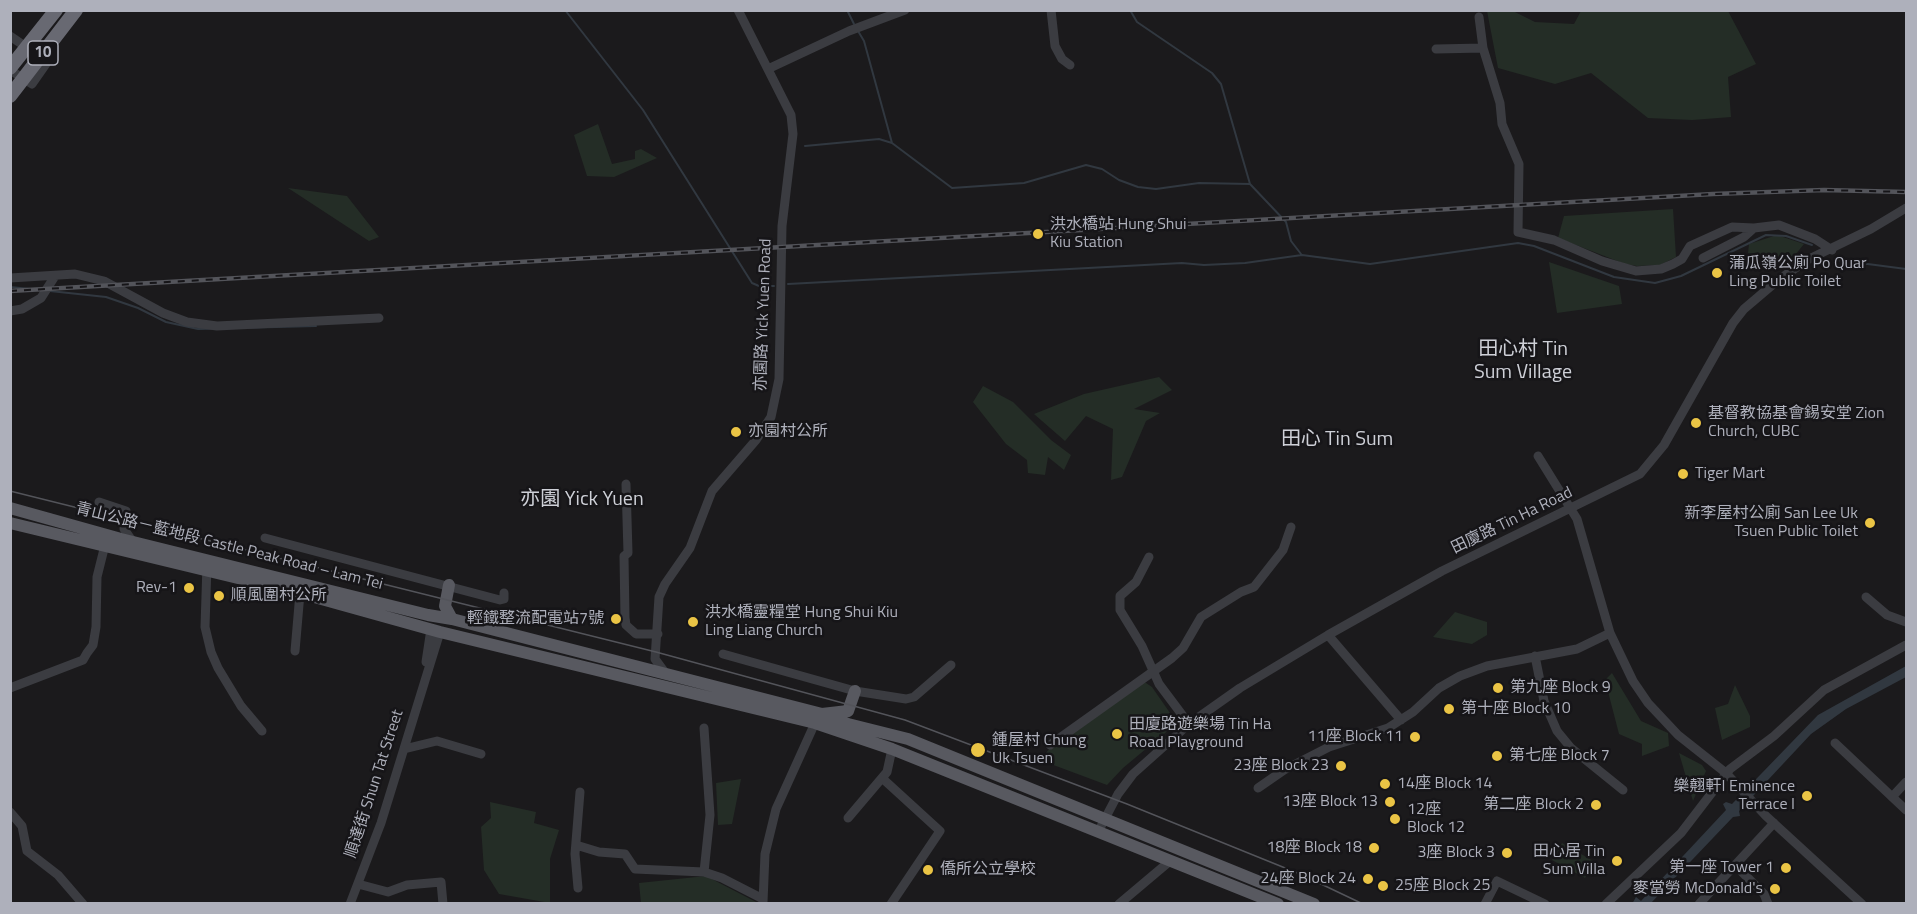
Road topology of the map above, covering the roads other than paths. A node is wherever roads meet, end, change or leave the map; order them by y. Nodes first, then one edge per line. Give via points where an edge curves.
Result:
1 (56, 10) edge
2 (76, 10) edge
3 (738, 10) edge
4 (905, 10) edge
5 (1051, 10) edge
6 (1479, 16) dead end
7 (10, 36) edge
8 (1483, 48) junction
9 (1436, 49) dead end
10 (1070, 65) dead end
11 (770, 68) junction
12 (10, 69) edge
13 (10, 96) edge
14 (1906, 208) edge
15 (1754, 228) junction
16 (1828, 251) junction
17 (1703, 258) dead end
18 (55, 276) junction
19 (10, 279) edge
20 (10, 311) edge
21 (379, 318) dead end
22 (1538, 456) dead end
23 (626, 484) dead end
24 (99, 502) dead end
25 (10, 508) edge
26 (1571, 509) junction
27 (10, 523) edge
28 (1291, 527) dead end
29 (118, 537) junction
30 (264, 538) dead end
31 (1149, 557) dead end
32 (206, 564) junction
33 (450, 585) junction
34 (300, 593) junction
35 (504, 593) dead end
36 (1866, 597) dead end
37 (436, 613) junction
38 (1906, 622) edge
39 (435, 631) junction
40 (1610, 633) junction
41 (658, 634) junction
42 (1328, 635) junction
43 (1906, 645) edge
44 (295, 651) dead end
45 (723, 654) dead end
46 (1535, 656) junction
47 (655, 659) junction
48 (630, 664) junction
49 (951, 665) dead end
50 (1154, 671) junction
51 (666, 674) junction
52 (10, 688) edge
53 (855, 691) junction
54 (848, 711) junction
55 (826, 714) junction
56 (1401, 720) junction
57 (815, 723) junction
58 (856, 724) junction
59 (1189, 724) junction
60 (704, 728) dead end
61 (262, 731) dead end
62 (894, 736) junction
63 (1835, 743) dead end
64 (1050, 745) dead end
65 (404, 749) junction
66 (892, 749) junction
67 (481, 754) dead end
68 (1726, 773) junction
69 (882, 778) junction
70 (1906, 782) edge
71 (1258, 788) dead end
72 (1623, 790) dead end
73 (580, 792) dead end
74 (1892, 797) junction
75 (1906, 810) edge
76 (10, 812) edge
77 (848, 818) dead end
78 (1105, 819) junction
79 (1774, 823) junction
80 (1098, 832) junction
81 (576, 845) junction
82 (1170, 861) junction
83 (1735, 865) junction
84 (704, 872) junction
85 (358, 884) junction
86 (578, 888) dead end
87 (763, 901) edge
88 (895, 902) edge
89 (83, 903) edge
90 (350, 903) edge
91 (443, 903) edge
92 (1119, 903) edge
93 (1278, 903) edge
94 (1314, 903) edge
95 (1485, 903) edge
96 (1545, 903) edge
97 (1606, 903) edge
98 (1699, 903) edge
99 (1768, 903) edge
100 (1862, 903) edge

1 - 12 highway, 10
2 - 13 highway, 10
3 - 11 street, 亦園路 Yick Yuen Road
4 - 11 street
5 - 10 street via 1055,46
6 - 8 street
7 - 12 street via 46,64 32,84
8 - 9 street
8 - 15 street via 1500,103 1502,124 1519,164 1518,232 1554,240 1636,271 1672,264 1682,259 1690,246 1725,229
11 - 41 street, 亦園路 Yick Yuen Road via 791,115 791,154 782,226 777,396 761,434 712,491 690,548 665,584 658,602
14 - 16 street, 田廈路 Tin Ha Road
15 - 16 street via 1790,228
15 - 17 street
16 - 26 street, 田廈路 Tin Ha Road via 1807,260 1760,294 1733,323 1649,465 1634,478
18 - 19 street
18 - 20 street via 41,298
18 - 21 street via 75,274 104,280 163,313 187,322 217,326
22 - 26 street
23 - 41 street via 626,625 636,634
24 - 29 street via 126,511
25 - 29 main road, 青山公路－藍地段 Castle Peak Road – Lam Tei
26 - 40 street
26 - 42 street, 田廈路 Tin Ha Road via 1442,571
27 - 29 main road, 青山公路－藍地段 Castle Peak Road – Lam Tei
28 - 50 street via 1283,550 1254,587 1201,617 1183,648
29 - 32 main road, 青山公路－藍地段 Castle Peak Road – Lam Tei
29 - 32 main road, 青山公路－藍地段 Castle Peak Road – Lam Tei
29 - 52 street via 97,577 93,645 82,660
30 - 33 street
31 - 50 street via 1136,582 1120,596 1120,610
32 - 34 main road, 青山公路－藍地段 Castle Peak Road – Lam Tei
32 - 37 main road, 青山公路－藍地段 Castle Peak Road – Lam Tei
32 - 61 street via 205,627 211,652 241,706
33 - 35 street via 500,600
33 - 37 main road
34 - 39 main road, 青山公路－藍地段 Castle Peak Road – Lam Tei
34 - 44 street
36 - 38 street via 1887,615
37 - 39 main road
37 - 48 main road
39 - 57 main road, 青山公路－藍地段 Castle Peak Road – Lam Tei
39 - 65 street, 順達街 Shun Tat Street
40 - 46 street via 1577,649
40 - 68 street via 1648,703 1678,735
41 - 47 street, 亦園路 Yick Yuen Road
42 - 56 street
42 - 59 street, 田廈路 Tin Ha Road
43 - 68 street via 1824,690
45 - 53 street
46 - 56 street via 1460,676
46 - 72 street via 1544,701 1557,731 1571,748
47 - 48 street
47 - 51 street
48 - 51 main road
49 - 53 street via 914,697
50 - 59 street
50 - 64 street
51 - 55 main road
53 - 54 main road
54 - 55 main road
54 - 58 main road
55 - 58 main road
56 - 71 street via 1308,757
57 - 66 main road, 青山公路－藍地段 Castle Peak Road – Lam Tei
57 - 87 street via 776,809 765,854
58 - 62 main road
59 - 78 street, 田廈路 Tin Ha Road via 1133,774
60 - 84 street via 710,815
62 - 66 main road
62 - 78 main road
63 - 74 street
65 - 67 street via 437,741
65 - 85 street, 順達街 Shun Tat Street
66 - 69 street
66 - 80 main road, 青山公路－藍地段 Castle Peak Road – Lam Tei
68 - 79 street
68 - 97 street via 1681,832
69 - 77 street
69 - 88 street via 940,831
70 - 74 street
73 - 81 street
74 - 75 street
76 - 89 street via 22,826 27,851 58,875
78 - 80 street, 田廈路 Tin Ha Road
78 - 94 main road
79 - 83 street
79 - 100 street
80 - 82 main road, 青山公路－藍地段 Castle Peak Road – Lam Tei
81 - 84 street via 625,854 632,866 645,870
81 - 86 street
82 - 92 street
82 - 93 main road, 青山公路－藍地段 Castle Peak Road – Lam Tei
83 - 98 street
83 - 99 street
84 - 87 street
85 - 90 street, 順達街 Shun Tat Street
85 - 91 street via 388,892 407,885 441,882
95 - 96 street via 1497,880

